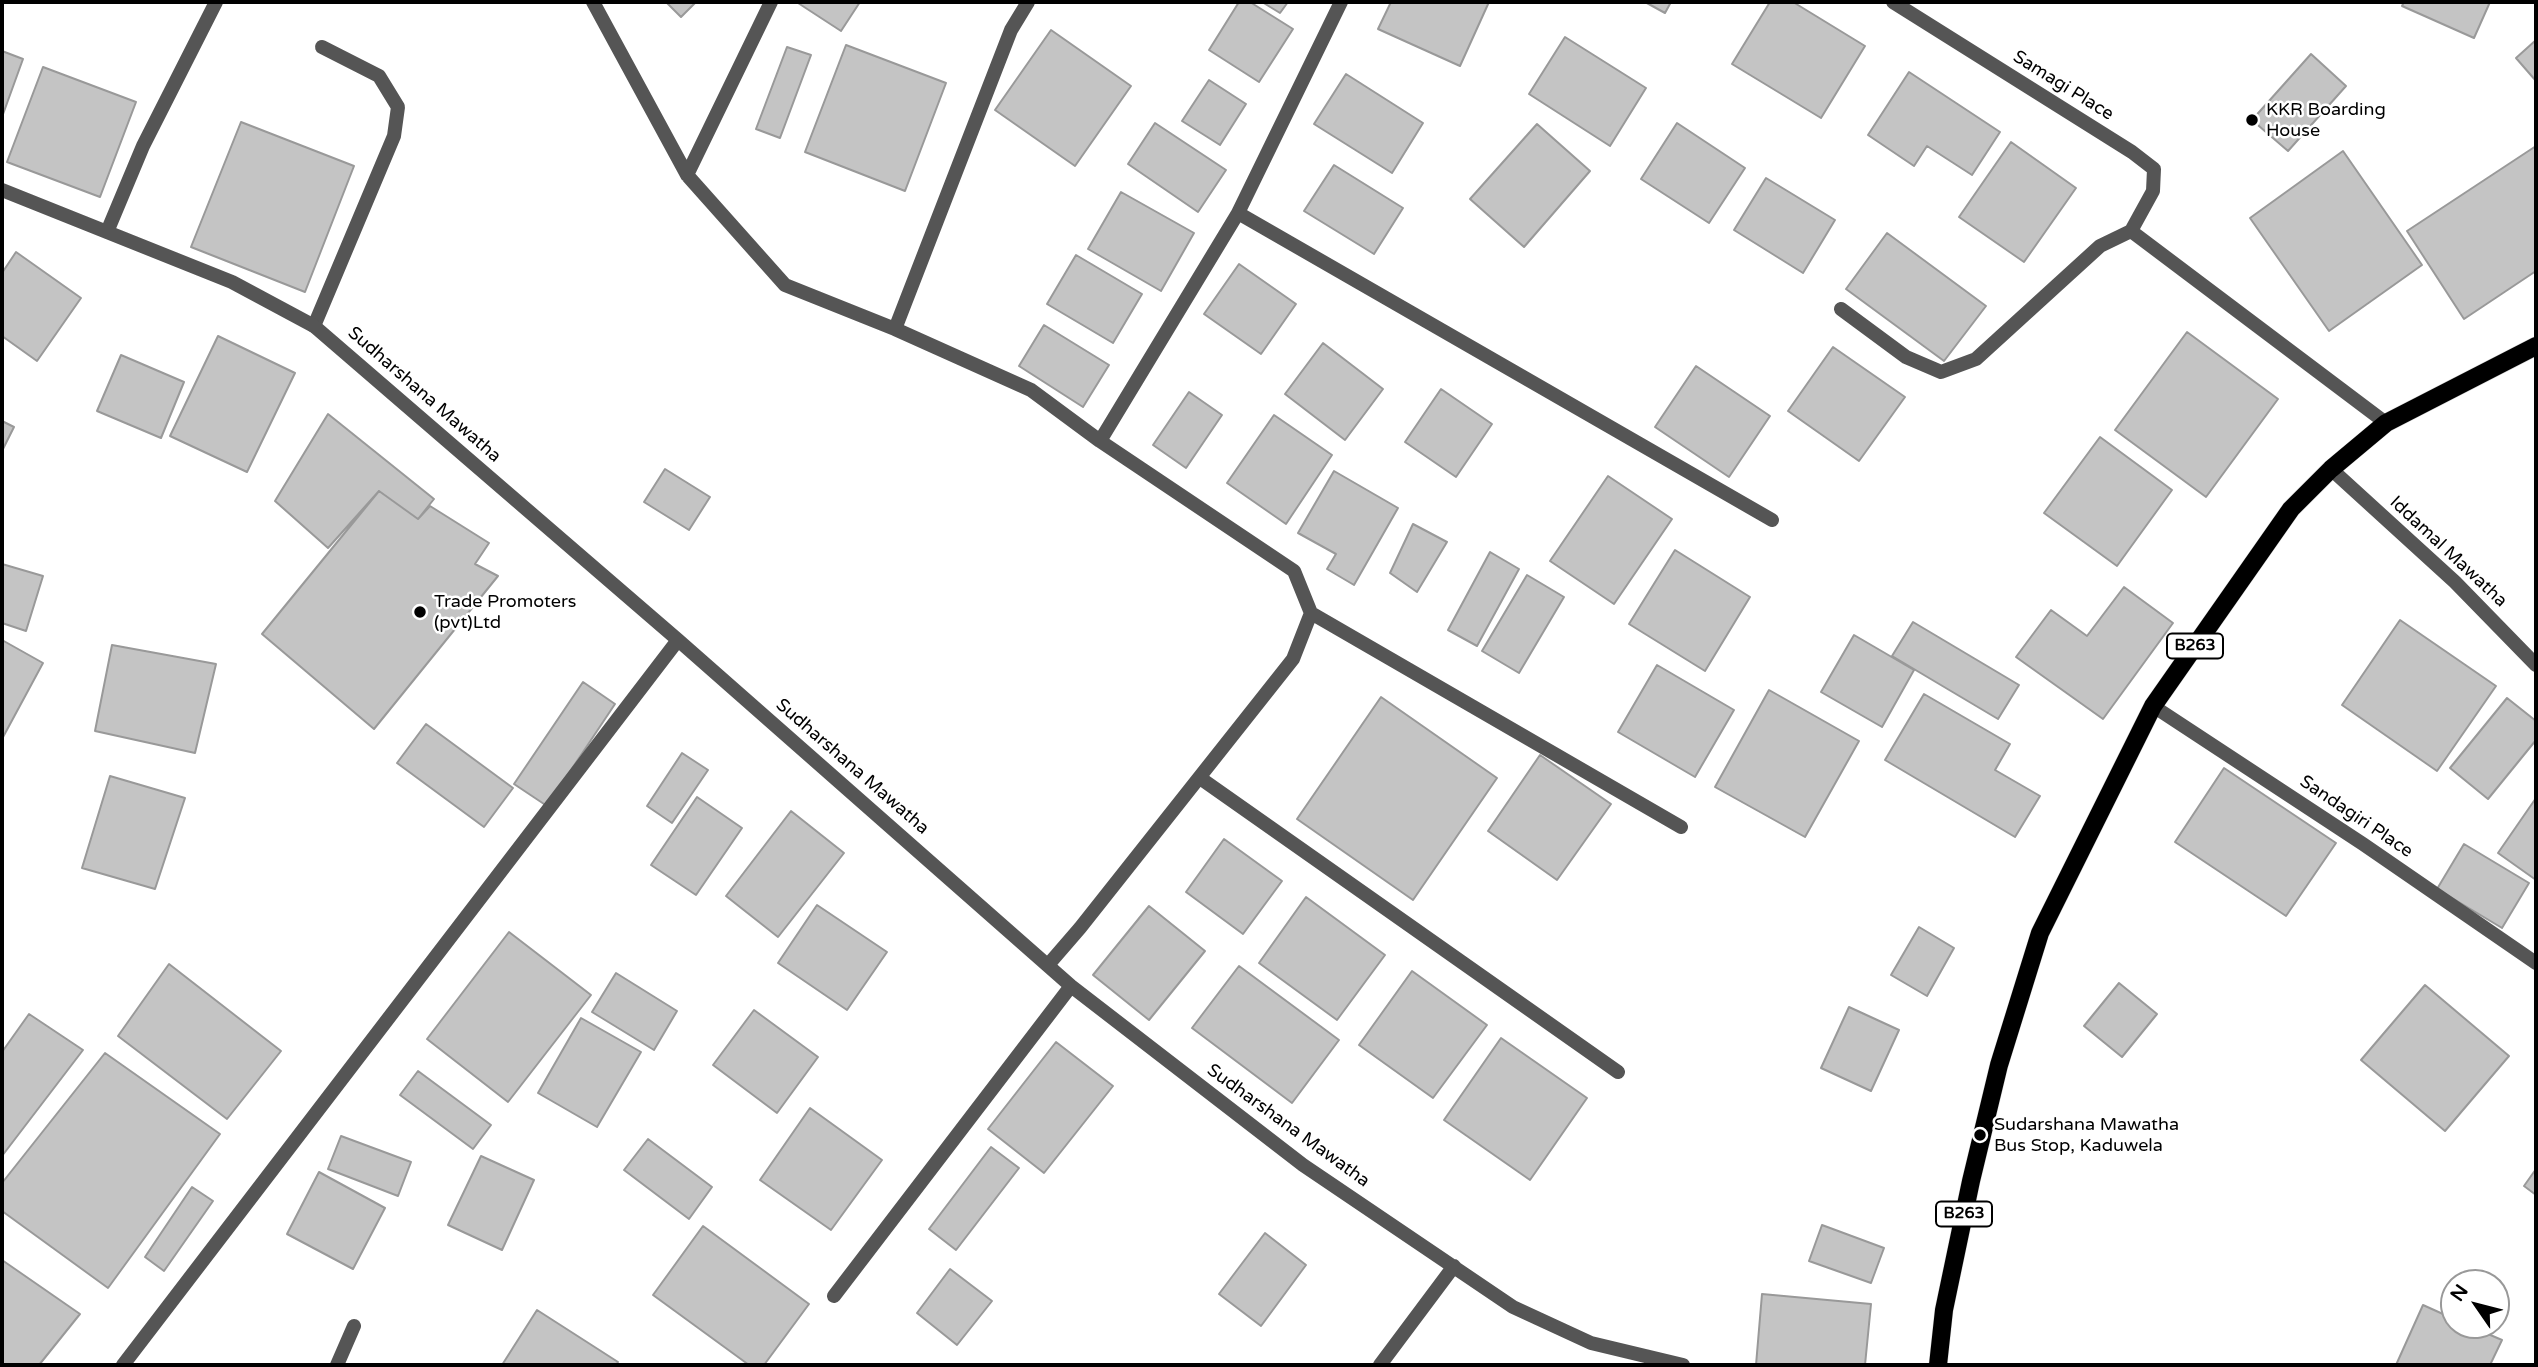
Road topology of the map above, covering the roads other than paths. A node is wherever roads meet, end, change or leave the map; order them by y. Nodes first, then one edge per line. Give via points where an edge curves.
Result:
1 (216, 2) edge
2 (593, 2) edge
3 (771, 2) edge
4 (1028, 2) edge
5 (1341, 2) edge
6 (1893, 2) edge
7 (322, 47) dead end
8 (687, 175) junction
9 (2, 190) edge
10 (1238, 212) junction
11 (2131, 231) junction
12 (107, 232) junction
13 (1841, 309) dead end
14 (314, 326) junction
15 (895, 329) junction
16 (2536, 346) edge
17 (2386, 422) junction
18 (1100, 441) junction
19 (2332, 469) junction
20 (1772, 520) dead end
21 (1311, 613) junction
22 (678, 640) junction
23 (2536, 665) edge
24 (2153, 706) junction
25 (1200, 778) junction
26 (1681, 827) dead end
27 (2536, 963) edge
28 (1048, 965) junction
29 (1071, 986) junction
30 (1618, 1072) dead end
31 (1454, 1266) junction
32 (834, 1296) dead end
33 (354, 1326) dead end
34 (123, 1365) edge
35 (337, 1365) edge
36 (1380, 1365) edge
37 (1684, 1365) edge
38 (1938, 1365) edge

1 - 12 street via 143,146
2 - 8 street
3 - 8 street
4 - 15 street via 1011,30
5 - 10 street
6 - 11 street, Samagi Place via 2154,169 2153,191
7 - 14 street via 379,76 398,107 394,136
8 - 15 street via 785,285
9 - 12 street, Sudharshana Mawatha
10 - 18 street
10 - 20 street
11 - 13 street via 2100,246 1976,359 1941,372 1906,357
11 - 17 street
12 - 14 street, Sudharshana Mawatha via 232,282
14 - 22 street, Sudharshana Mawatha
15 - 18 street via 1031,390
16 - 17 main road, B263
17 - 19 main road, B263
18 - 21 street via 1294,571
19 - 23 street, Iddamal Mawatha via 2455,582
19 - 24 main road, B263 via 2291,509
21 - 25 street via 1293,659
21 - 26 street
22 - 28 street, Sudharshana Mawatha
22 - 34 street
24 - 27 street, Sandagiri Place
24 - 38 main road, B263 via 2040,933 1999,1065 1970,1181 1944,1310
25 - 28 street
25 - 30 street
28 - 29 street, Sudharshana Mawatha
29 - 31 street, Sudharshana Mawatha via 1303,1165
29 - 32 street
31 - 36 street
31 - 37 street, Sudharshana Mawatha via 1513,1307 1591,1343
33 - 35 street

